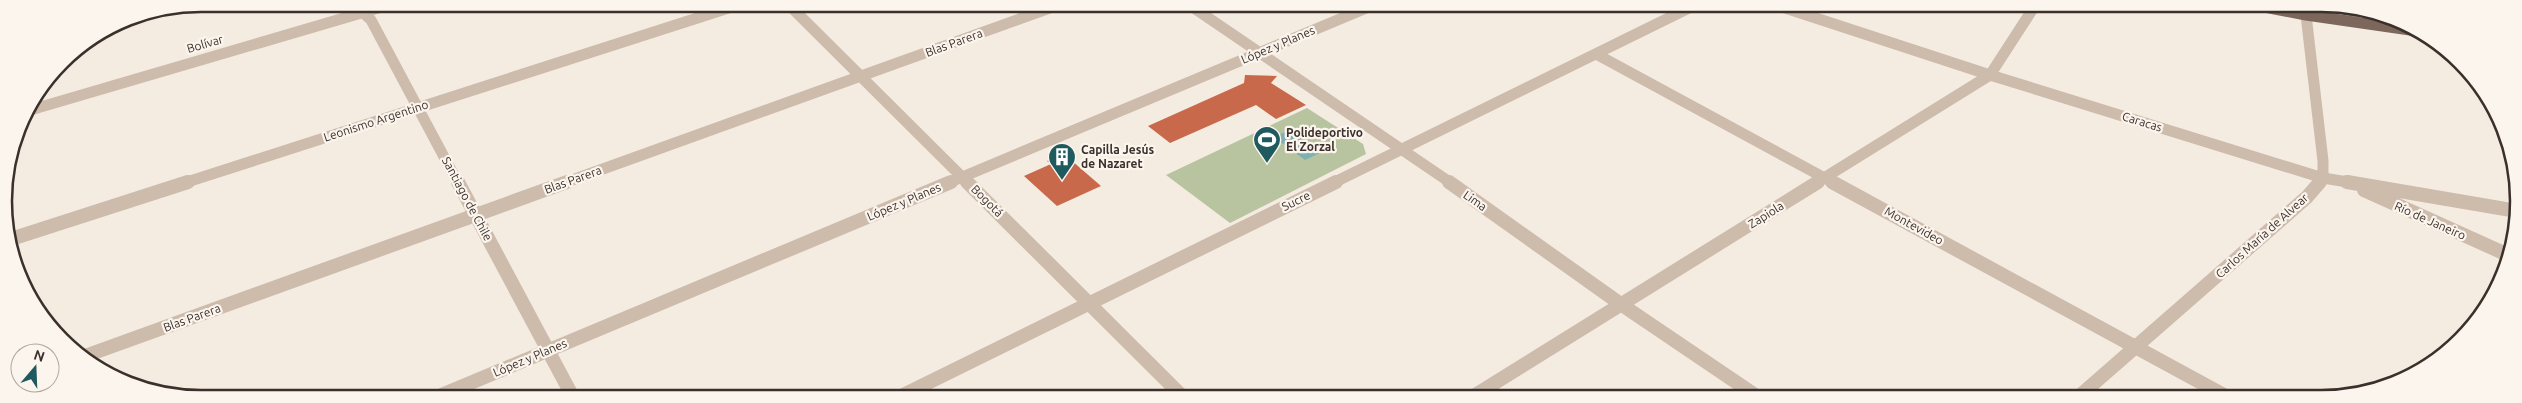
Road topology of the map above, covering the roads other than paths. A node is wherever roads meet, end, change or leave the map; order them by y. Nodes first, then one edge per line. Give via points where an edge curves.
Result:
1 (364, 12) joint
2 (716, 12) edge
3 (796, 12) edge
4 (1039, 12) edge
5 (1200, 12) edge
6 (1357, 12) edge
7 (1681, 12) edge
8 (1797, 12) edge
9 (2031, 12) edge
10 (2309, 12) edge
11 (2319, 12) edge
12 (2388, 25) edge
13 (1260, 53) junction
14 (1596, 54) junction
15 (1990, 75) junction
16 (861, 76) junction
17 (38, 108) edge
18 (418, 108) junction
19 (1402, 148) junction
20 (962, 177) junction
21 (1825, 178) junction
22 (2322, 178) junction
23 (2352, 184) junction
24 (2509, 210) edge
25 (476, 215) junction
26 (16, 237) edge
27 (2502, 252) edge
28 (1089, 303) junction
29 (1622, 305) junction
30 (2135, 346) junction
31 (548, 350) junction
32 (90, 354) edge
33 (453, 390) edge
34 (569, 390) edge
35 (913, 390) edge
36 (1176, 390) edge
37 (1484, 390) edge
38 (1748, 390) edge
39 (2086, 390) edge
40 (2215, 390) edge

1 - 17 street, Bolívar
1 - 18 street, Santiago de Chile
2 - 18 street, Leonismo Argentino
3 - 16 street, Bogotá
4 - 16 street, Blas Parera
5 - 13 street, Lima
6 - 13 street, López y Planes
7 - 14 street, Sucre
8 - 15 street, Caracas
9 - 15 street, Zapiola
10 - 22 street
11 - 12 main road
13 - 19 street, Lima
13 - 20 street, López y Planes
14 - 19 street, Sucre
14 - 21 street, Montevideo
15 - 21 street, Zapiola
15 - 22 street, Caracas
16 - 20 street, Bogotá
16 - 25 street, Blas Parera
18 - 25 street, Santiago de Chile
18 - 26 street, Leonismo Argentino
19 - 28 street, Sucre
19 - 29 street, Lima
20 - 28 street, Bogotá
20 - 31 street, López y Planes
21 - 29 street, Zapiola
21 - 30 street, Montevideo
22 - 23 street, Caracas
22 - 30 street, Carlos María de Alvear via 2307,197
23 - 24 street, Caracas
23 - 27 street, Río de Janeiro
25 - 31 street, Santiago de Chile
25 - 32 street, Blas Parera
28 - 35 street, Sucre
28 - 36 street, Bogotá
29 - 37 street, Zapiola
29 - 38 street, Lima
30 - 39 street, Carlos María de Alvear
30 - 40 street, Montevideo
31 - 33 street, López y Planes
31 - 34 street, Santiago de Chile

